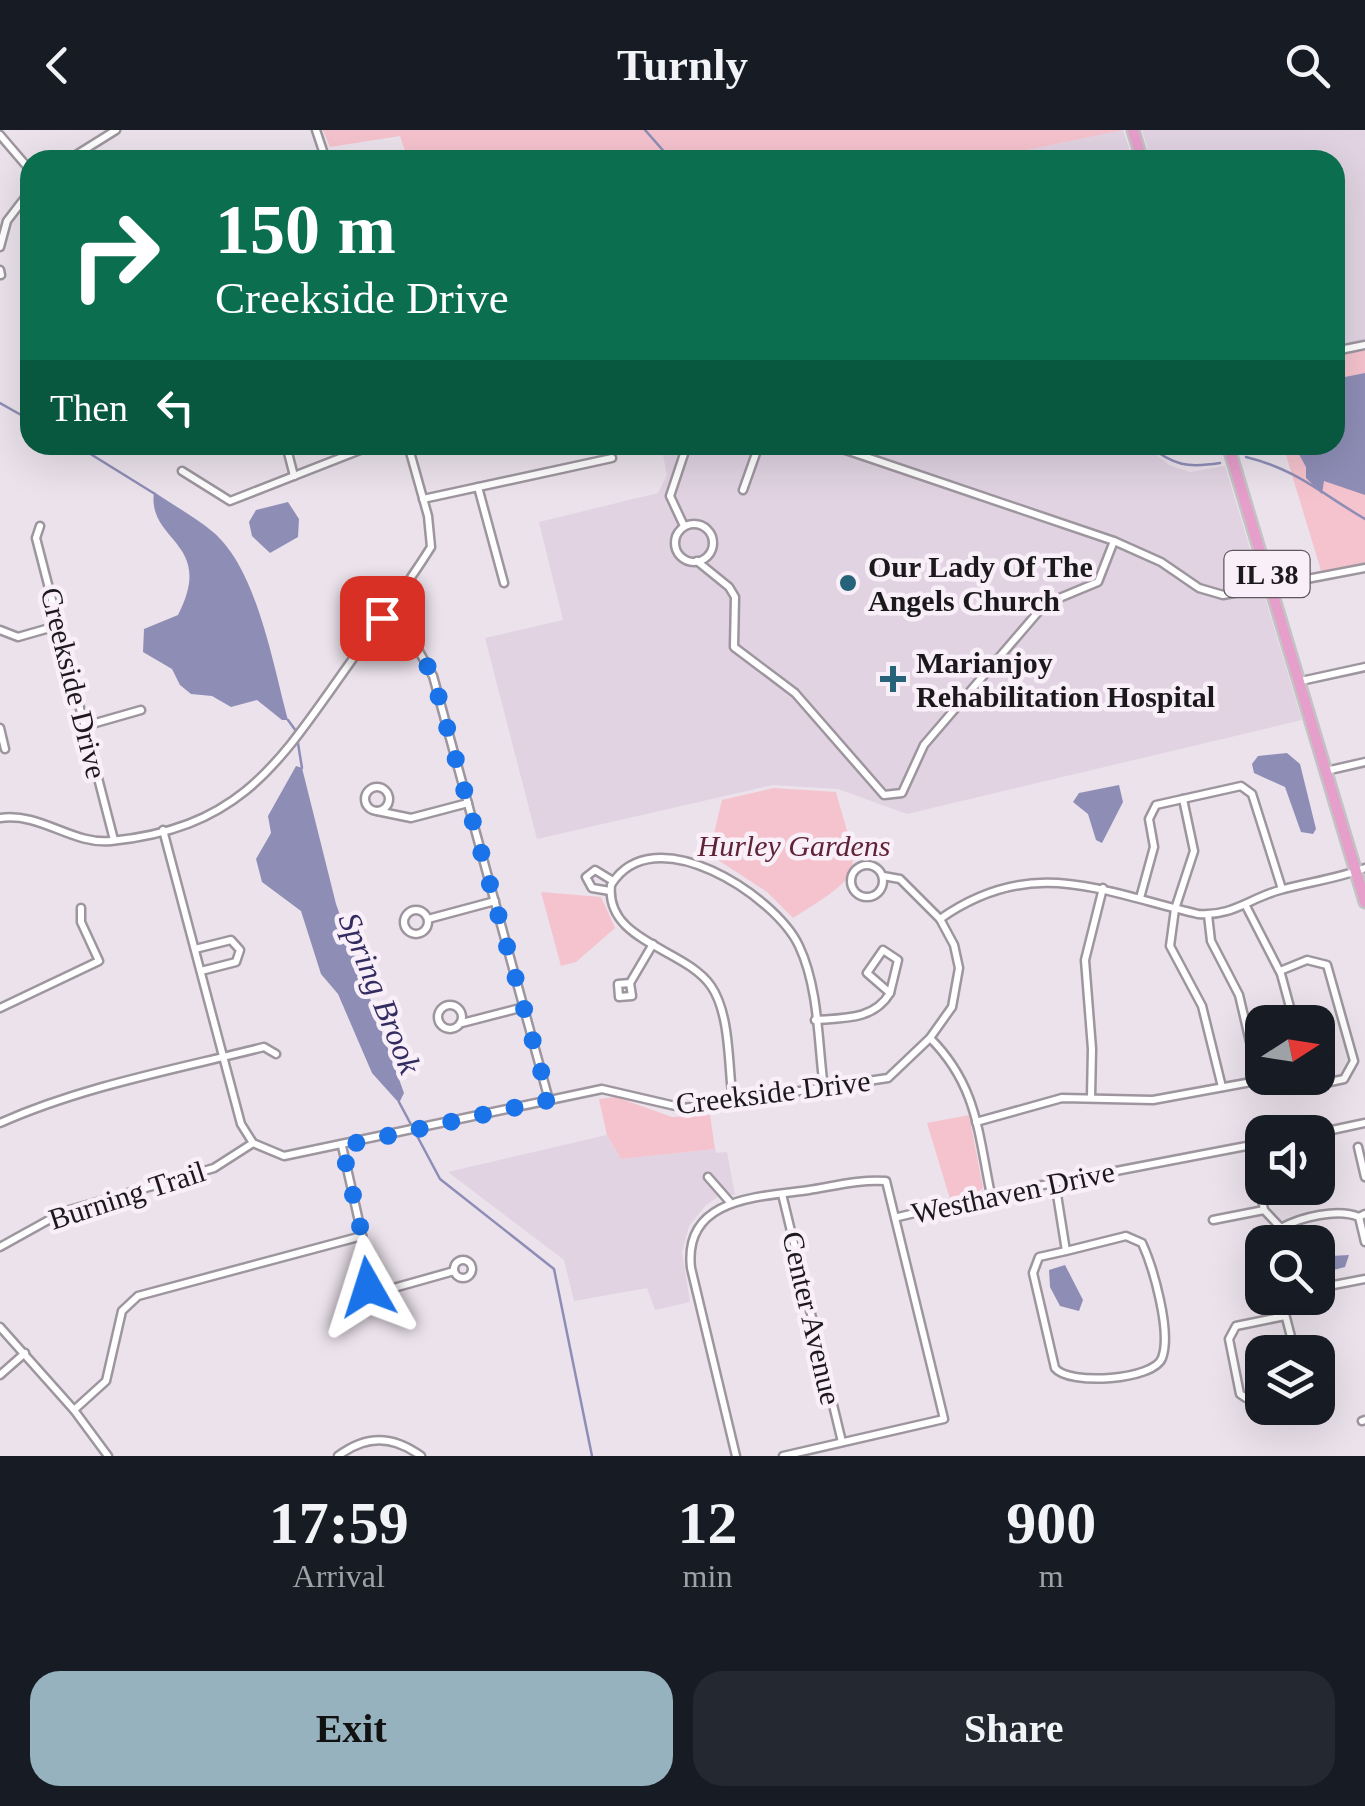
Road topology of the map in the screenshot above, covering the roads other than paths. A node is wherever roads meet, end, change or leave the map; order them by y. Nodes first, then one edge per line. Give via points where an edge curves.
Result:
1 (116, 130) edge
2 (0, 135) edge
3 (84, 150) edge
4 (20, 158) edge
5 (20, 204) edge
6 (0, 247) edge
7 (289, 455) edge
8 (348, 455) edge
9 (411, 455) edge
10 (684, 455) edge
11 (756, 455) edge
12 (860, 455) edge
13 (1231, 455) edge
14 (612, 458) dead end
15 (182, 471) dead end
16 (294, 476) junction
17 (478, 487) junction
18 (744, 490) dead end
19 (423, 499) junction
20 (40, 526) dead end
21 (684, 526) junction
22 (1114, 541) junction
23 (697, 561) junction
24 (1365, 568) edge
25 (504, 583) dead end
26 (1272, 589) junction
27 (382, 618) junction
28 (60, 625) junction
29 (0, 630) edge
30 (1365, 667) edge
31 (1301, 681) junction
32 (141, 710) dead end
33 (85, 726) junction
34 (0, 728) edge
35 (5, 748) dead end
36 (1365, 762) edge
37 (1326, 771) junction
38 (1183, 799) junction
39 (468, 803) junction
40 (377, 811) dead end
41 (0, 818) edge
42 (163, 830) junction
43 (114, 840) junction
44 (1360, 870) edge
45 (882, 876) junction
46 (614, 881) junction
47 (1103, 888) junction
48 (1282, 889) junction
49 (610, 890) junction
50 (1140, 898) junction
51 (494, 901) junction
52 (1365, 902) edge
53 (1246, 906) junction
54 (80, 908) dead end
55 (1176, 909) junction
56 (1208, 915) junction
57 (428, 919) dead end
58 (940, 919) junction
59 (653, 944) junction
60 (195, 949) junction
61 (200, 971) junction
62 (1280, 971) junction
63 (630, 982) dead end
64 (890, 993) junction
65 (1289, 1005) edge
66 (0, 1008) edge
67 (524, 1008) junction
68 (815, 1020) junction
69 (1245, 1020) edge
70 (461, 1023) dead end
71 (930, 1038) junction
72 (276, 1054) dead end
73 (223, 1058) junction
74 (1335, 1081) edge
75 (1245, 1083) edge
76 (1222, 1087) junction
77 (824, 1090) junction
78 (1091, 1097) junction
79 (549, 1100) junction
80 (733, 1102) junction
81 (976, 1122) junction
82 (0, 1123) edge
83 (1365, 1123) edge
84 (1335, 1129) edge
85 (253, 1143) junction
86 (342, 1146) junction
87 (1245, 1147) edge
88 (1358, 1147) dead end
89 (708, 1177) dead end
90 (1365, 1177) edge
91 (1055, 1182) junction
92 (782, 1194) junction
93 (991, 1195) junction
94 (730, 1201) junction
95 (1263, 1205) edge
96 (1264, 1210) junction
97 (1362, 1216) edge
98 (898, 1217) junction
99 (1212, 1220) dead end
100 (1279, 1225) edge
101 (1294, 1225) edge
102 (362, 1236) junction
103 (1365, 1242) edge
104 (0, 1247) edge
105 (1066, 1251) junction
106 (454, 1272) dead end
107 (1365, 1279) edge
108 (373, 1284) junction
109 (1335, 1285) edge
110 (383, 1291) junction
111 (1285, 1316) joint
112 (0, 1326) edge
113 (1290, 1335) edge
114 (25, 1352) junction
115 (0, 1374) edge
116 (1245, 1397) edge
117 (74, 1410) junction
118 (842, 1442) junction
119 (108, 1456) edge
120 (338, 1456) edge
121 (421, 1456) edge
122 (736, 1456) edge
123 (783, 1456) edge

1 - 3 street
2 - 4 street
5 - 6 street
7 - 16 street
8 - 16 street
9 - 19 street
10 - 21 street via 670,496
11 - 18 street
12 - 22 street
13 - 26 main road, IL 38
14 - 17 street
15 - 16 street via 230,501
17 - 19 street
17 - 25 street
19 - 27 street via 430,548
20 - 28 street, Creekside Drive via 36,538
21 - 23 street via 677,552
21 - 23 street via 696,524 711,536 712,548
22 - 23 street via 1098,582 1045,604 924,744 902,793 893,797 884,795 795,693 734,647 734,597
22 - 26 street via 1199,588 1223,594
24 - 26 street
26 - 31 main road, IL 38
27 - 39 street via 416,646 430,668
27 - 42 street via 266,777 234,802
28 - 29 street via 18,636
28 - 33 street, Creekside Drive
30 - 31 street
31 - 37 main road, IL 38
32 - 33 street
33 - 43 street, Creekside Drive
34 - 35 street
36 - 37 street
37 - 44 main road, IL 38
38 - 48 street via 1241,786 1252,794
38 - 50 street via 1151,811 1154,847
38 - 55 street via 1194,851
39 - 40 street via 411,818
39 - 51 street
41 - 43 street via 28,817 78,836
42 - 43 street
42 - 60 street
44 - 48 street
44 - 52 main road, IL 38
45 - 45 street via 875,866 862,865 850,885 871,897 881,889
45 - 58 street, Creekside Drive via 900,879
46 - 49 street
46 - 49 street via 594,870 586,877 592,888
46 - 68 street via 631,866 682,859 761,901 799,946
47 - 50 street
47 - 58 street via 1041,883 971,900
47 - 78 street via 1085,960
48 - 53 street
49 - 59 street via 620,918
50 - 55 street
51 - 57 street
51 - 67 street
53 - 56 street
53 - 62 street
54 - 66 street via 99,961
55 - 56 street
55 - 76 street via 1170,946 1202,1006
56 - 69 street
58 - 71 street, Creekside Drive via 954,945 959,980 952,1007
59 - 63 street
59 - 80 street via 697,971 716,996
60 - 61 street
60 - 61 street via 231,940 240,950 236,962
61 - 73 street
62 - 65 street
62 - 74 street via 1307,960 1328,965 1354,1062
64 - 64 street via 898,960 883,950 867,973
64 - 68 street via 864,1016
67 - 70 street
67 - 79 street
68 - 77 street
71 - 77 street, Creekside Drive via 888,1078
71 - 81 street via 963,1077
72 - 73 street via 264,1047
73 - 82 street
73 - 85 street via 238,1116
75 - 76 street
76 - 78 street via 1154,1100
77 - 80 street, Creekside Drive
78 - 81 street via 1062,1098
79 - 80 street, Creekside Drive via 609,1088 679,1108
79 - 86 street, Creekside Drive
81 - 93 street
83 - 84 street
85 - 86 street, Creekside Drive via 292,1156
85 - 104 street, Burning Trail via 214,1168 62,1212
86 - 102 street
87 - 91 street, Westhaven Drive
88 - 90 street
89 - 94 street
91 - 93 street, Westhaven Drive
91 - 105 street
92 - 94 street, Westhaven Drive
92 - 98 street, Westhaven Drive via 883,1180
92 - 118 street, Center Avenue
93 - 98 street, Westhaven Drive
94 - 122 street via 700,1224 690,1260
95 - 96 street
96 - 99 street
96 - 100 street
97 - 101 street via 1344,1212
97 - 103 street
98 - 118 street via 944,1419
102 - 108 street
102 - 117 street via 138,1296 122,1311 106,1381
105 - 105 street via 1126,1236 1142,1243 1162,1318 1162,1358 1155,1367 1128,1376 1067,1378 1058,1372 1033,1273 1040,1257
106 - 110 street
107 - 109 street
108 - 110 street
108 - 110 street via 366,1290 370,1299
111 - 113 street
111 - 116 street via 1236,1326 1229,1339
112 - 114 street
114 - 115 street
114 - 117 street
117 - 119 street
118 - 123 street
120 - 121 street via 359,1442 390,1440

